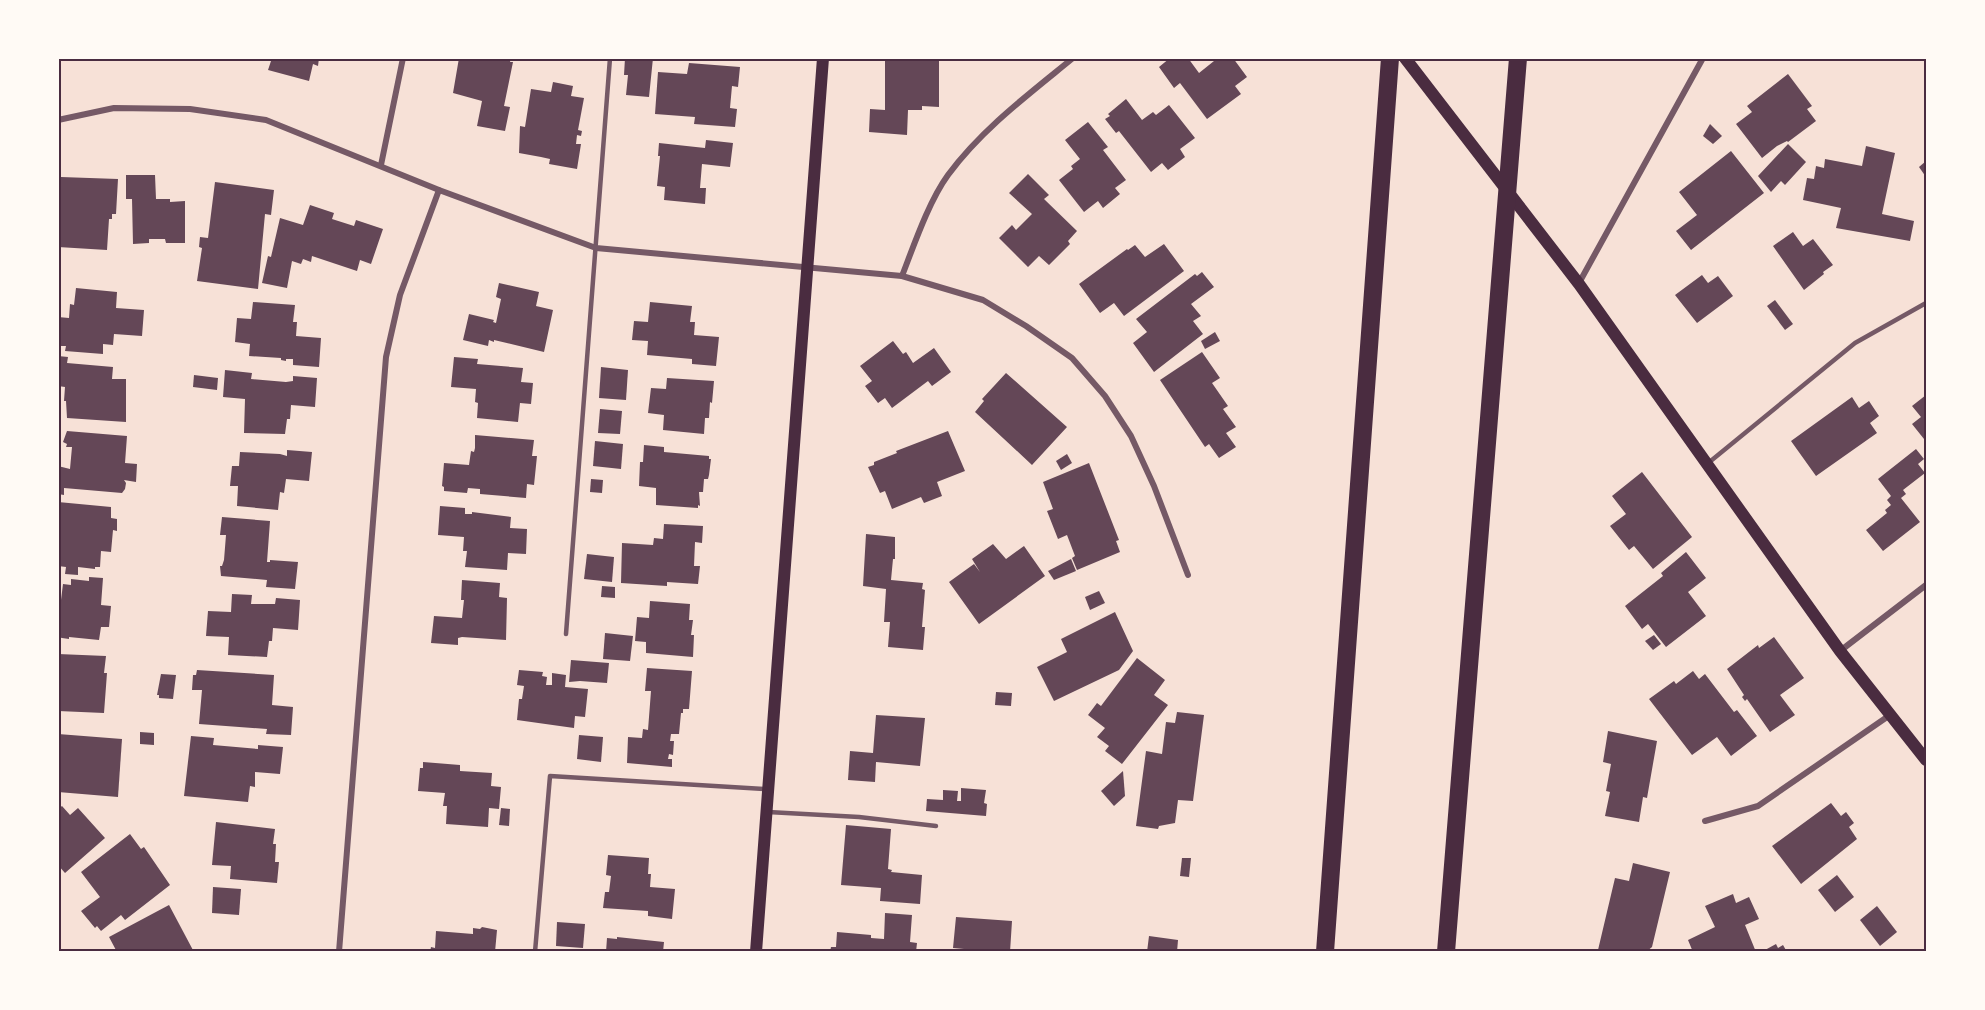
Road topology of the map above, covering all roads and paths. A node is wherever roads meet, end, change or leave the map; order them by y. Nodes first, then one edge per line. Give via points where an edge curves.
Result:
1 (403, 58) edge
2 (610, 58) edge
3 (823, 58) edge
4 (1073, 58) edge
5 (1390, 58) edge
6 (1405, 58) edge
7 (1702, 58) edge
8 (1518, 64) edge
9 (58, 120) edge
10 (381, 165) junction
11 (439, 190) junction
12 (596, 248) junction
13 (806, 267) junction
14 (902, 276) junction
15 (1579, 284) junction
16 (1926, 303) edge
17 (1707, 464) junction
18 (1188, 575) dead end
19 (1926, 585) edge
20 (566, 634) dead end
21 (1840, 651) junction
22 (1890, 715) junction
23 (1926, 760) edge
24 (767, 789) junction
25 (766, 812) junction
26 (1705, 821) dead end
27 (936, 826) dead end
28 (339, 951) edge
29 (535, 951) edge
30 (756, 951) edge
31 (1325, 951) edge
32 (1446, 951) edge

1 - 10 street
2 - 12 lane
3 - 13 main road
4 - 14 street via 996,121 947,176 921,225
5 - 31 highway
6 - 15 main road
7 - 15 street
8 - 32 highway
9 - 10 street via 114,108 201,111 266,120
10 - 11 street
11 - 12 street
11 - 28 street via 400,295 386,357
12 - 13 street
12 - 20 lane
13 - 14 street
13 - 24 main road
14 - 18 street via 983,300 1072,358 1105,396 1131,436
15 - 17 main road
16 - 17 lane via 1855,343
17 - 21 main road
19 - 21 street
21 - 22 main road
22 - 23 main road
22 - 26 street via 1758,806
24 - 25 main road
24 - 29 lane via 550,776
25 - 27 lane
25 - 30 main road

